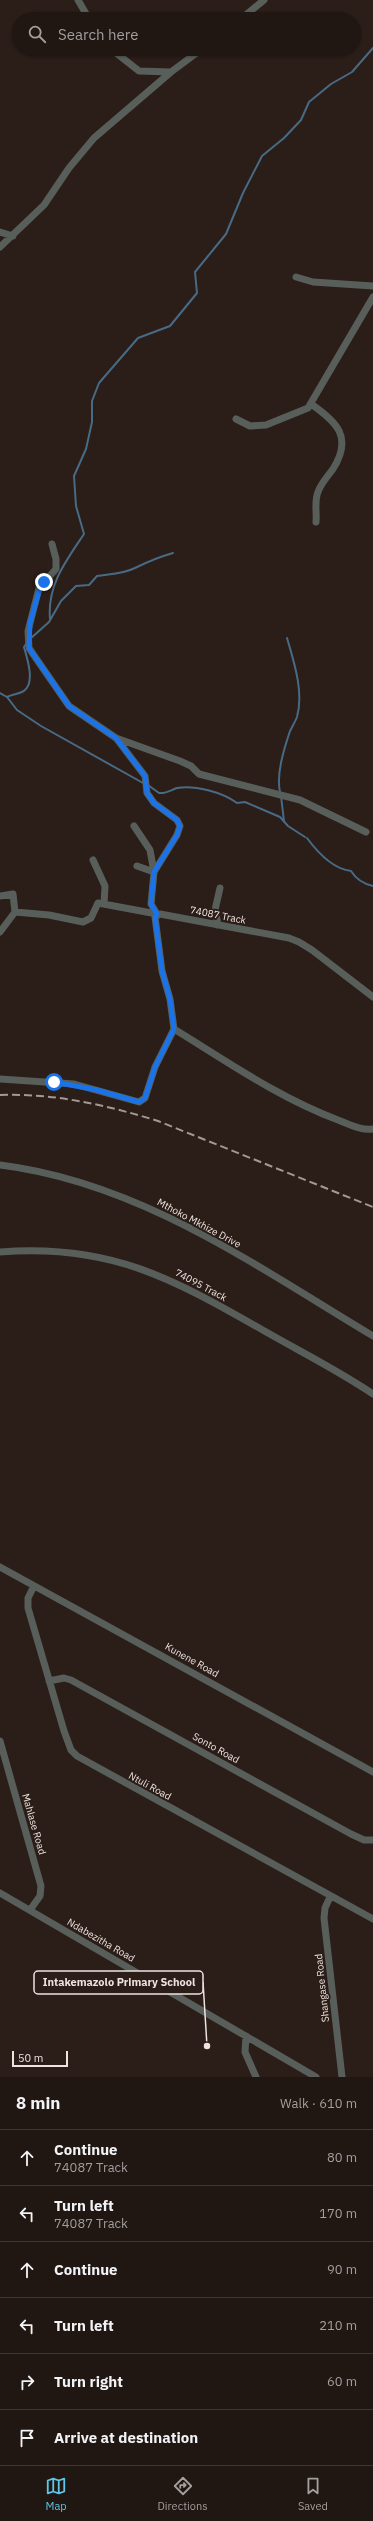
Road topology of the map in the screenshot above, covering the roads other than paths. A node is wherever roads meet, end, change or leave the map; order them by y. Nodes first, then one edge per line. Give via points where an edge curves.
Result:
1 (78, 0) edge
2 (264, 0) edge
3 (85, 12) edge
4 (250, 12) edge
5 (120, 56) edge
6 (193, 56) edge
7 (171, 72) junction
8 (0, 232) edge
9 (13, 236) junction
10 (0, 247) edge
11 (296, 277) dead end
12 (373, 286) edge
13 (373, 297) edge
14 (311, 404) junction
15 (236, 419) dead end
16 (316, 522) dead end
17 (52, 544) dead end
18 (116, 738) junction
19 (134, 826) dead end
20 (366, 832) dead end
21 (93, 860) dead end
22 (137, 866) dead end
23 (154, 872) junction
24 (220, 888) dead end
25 (0, 896) edge
26 (104, 904) junction
27 (15, 912) junction
28 (157, 914) junction
29 (218, 925) junction
30 (0, 932) edge
31 (373, 997) edge
32 (174, 1029) junction
33 (0, 1079) edge
34 (373, 1129) edge
35 (0, 1165) edge
36 (0, 1252) edge
37 (373, 1336) edge
38 (373, 1394) edge
39 (0, 1567) edge
40 (34, 1586) junction
41 (49, 1681) junction
42 (0, 1741) edge
43 (373, 1772) edge
44 (373, 1840) edge
45 (0, 1893) edge
46 (330, 1897) junction
47 (30, 1910) junction
48 (373, 1919) edge
49 (246, 2036) junction
50 (256, 2077) edge
51 (316, 2077) edge
52 (342, 2077) edge

1 - 3 street
2 - 4 street
5 - 7 street via 139,71
6 - 7 street
7 - 9 street via 94,138 69,168 44,205
8 - 9 street
9 - 10 street
11 - 12 street via 313,282
13 - 14 street
14 - 15 street via 301,412 283,416 266,425 250,426
14 - 16 street via 333,420 340,430 342,442 336,463 318,490
17 - 18 street via 56,568 40,588 28,631 29,648 69,706
18 - 20 street via 180,761 191,766 199,774 300,800
18 - 23 street via 145,776 147,793 154,803 177,820 180,826
19 - 23 street via 150,850
21 - 26 street via 105,886
22 - 23 street
23 - 28 street via 151,904
24 - 29 street via 215,910
25 - 27 street via 14,894
26 - 27 street via 98,903 91,918 83,922
26 - 28 street, 74087 Track
27 - 30 street
28 - 29 street, 74087 Track
28 - 32 street via 155,917 162,971 170,999
29 - 31 street, 74087 Track via 299,942
32 - 33 street via 155,1067 145,1098 139,1102 74,1084
32 - 34 street via 250,1077 299,1104 353,1126
35 - 37 street, Mthoko Mkhize Drive via 77,1182 153,1209 222,1246
36 - 38 street, 74095 Track via 80,1254 138,1267 199,1294 340,1372
39 - 40 street, Kunene Road
40 - 41 street, Ntuli Road via 28,1598 28,1608
40 - 43 street, Kunene Road
41 - 44 street, Sonto Road via 64,1678 71,1680 351,1834 364,1840
41 - 46 street, Ntuli Road via 68,1745 77,1756
42 - 47 street, Mahlase Road via 41,1886 40,1896
45 - 47 street, Ndabezitha Road
46 - 48 street, Ntuli Road
46 - 52 street, Shangase Road via 324,1918
47 - 49 street, Ndabezitha Road
49 - 50 street via 245,2052
49 - 51 street, Ndabezitha Road

